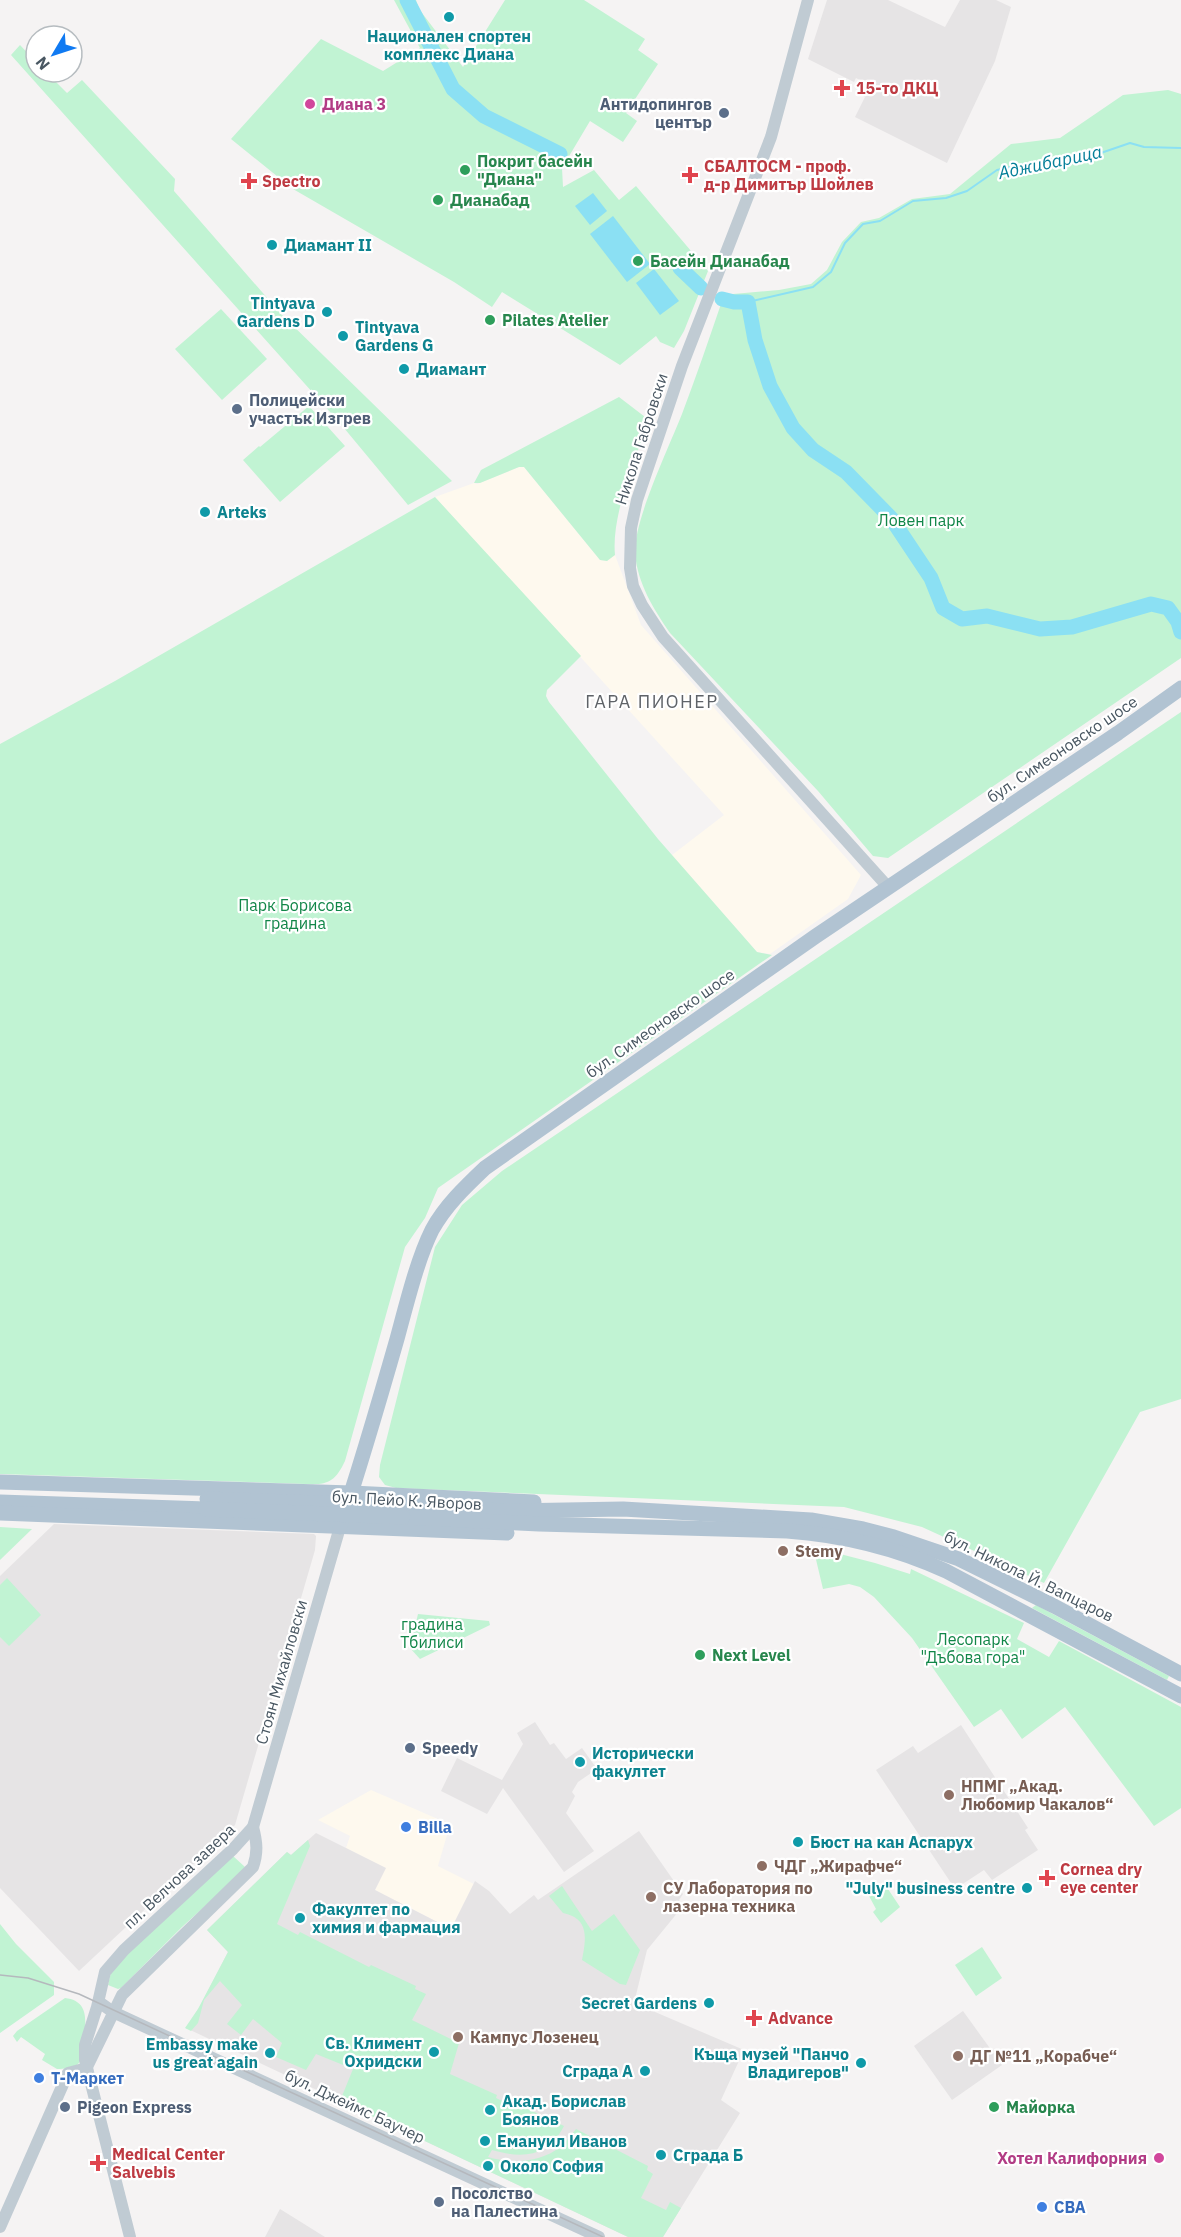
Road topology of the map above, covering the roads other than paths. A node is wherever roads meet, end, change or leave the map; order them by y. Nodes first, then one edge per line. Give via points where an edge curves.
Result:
1 (808, 0) edge
2 (1181, 688) edge
3 (888, 887) junction
4 (0, 1482) edge
5 (78, 1484) junction
6 (0, 1490) edge
7 (351, 1493) junction
8 (0, 1502) edge
9 (206, 1504) junction
10 (0, 1508) edge
11 (623, 1509) junction
12 (403, 1511) junction
13 (0, 1513) edge
14 (75, 1516) junction
15 (785, 1525) junction
16 (340, 1527) junction
17 (812, 1533) joint
18 (1181, 1674) edge
19 (1181, 1696) edge
20 (253, 1827) junction
21 (99, 2002) junction
22 (113, 2012) junction
23 (87, 2068) junction
24 (0, 2227) edge
25 (130, 2237) edge
26 (599, 2237) edge

1 - 3 street, Никола Габровски via 771,138 647,467 631,528 630,568 642,605 663,637
2 - 3 main road, бул. Симеоновско шосе
3 - 7 main road, бул. Симеоновско шосе via 499,1159 453,1200 431,1233 416,1275
4 - 5 main road
5 - 6 main road
5 - 7 main road
6 - 9 main road, бул. Пейо К. Яворов
7 - 11 main road
7 - 16 main road, бул. Симеоновско шосе
8 - 9 main road, бул. Пейо К. Яворов
9 - 12 main road, бул. Пейо К. Яворов, bridge
10 - 14 main road
11 - 12 main road, бул. Пейо К. Яворов
11 - 15 main road, бул. Пейо К. Яворов
12 - 15 main road, бул. Пейо К. Яворов via 530,1524
13 - 14 main road
14 - 16 main road
15 - 16 main road via 743,1537
15 - 17 main road, бул. Пейо К. Яворов
15 - 18 main road, бул. Никола Й. Вапцаров via 811,1520 862,1529 936,1550 1030,1593
16 - 20 street, Стоян Михайловски
17 - 19 main road, бул. Никола Й. Вапцаров via 890,1550 933,1565
20 - 21 street, пл. Велчова завера via 124,1950 105,1972
20 - 22 street, пл. Велчова завера via 257,1857 253,1867 138,1978
21 - 22 street, бул. Джеймс Баучер
21 - 23 street, пл. Велчова завера via 85,2045
22 - 23 street, пл. Велчова завера
22 - 26 street, бул. Джеймс Баучер
23 - 24 street via 68,2073
23 - 25 street, пл. Велчова завера

